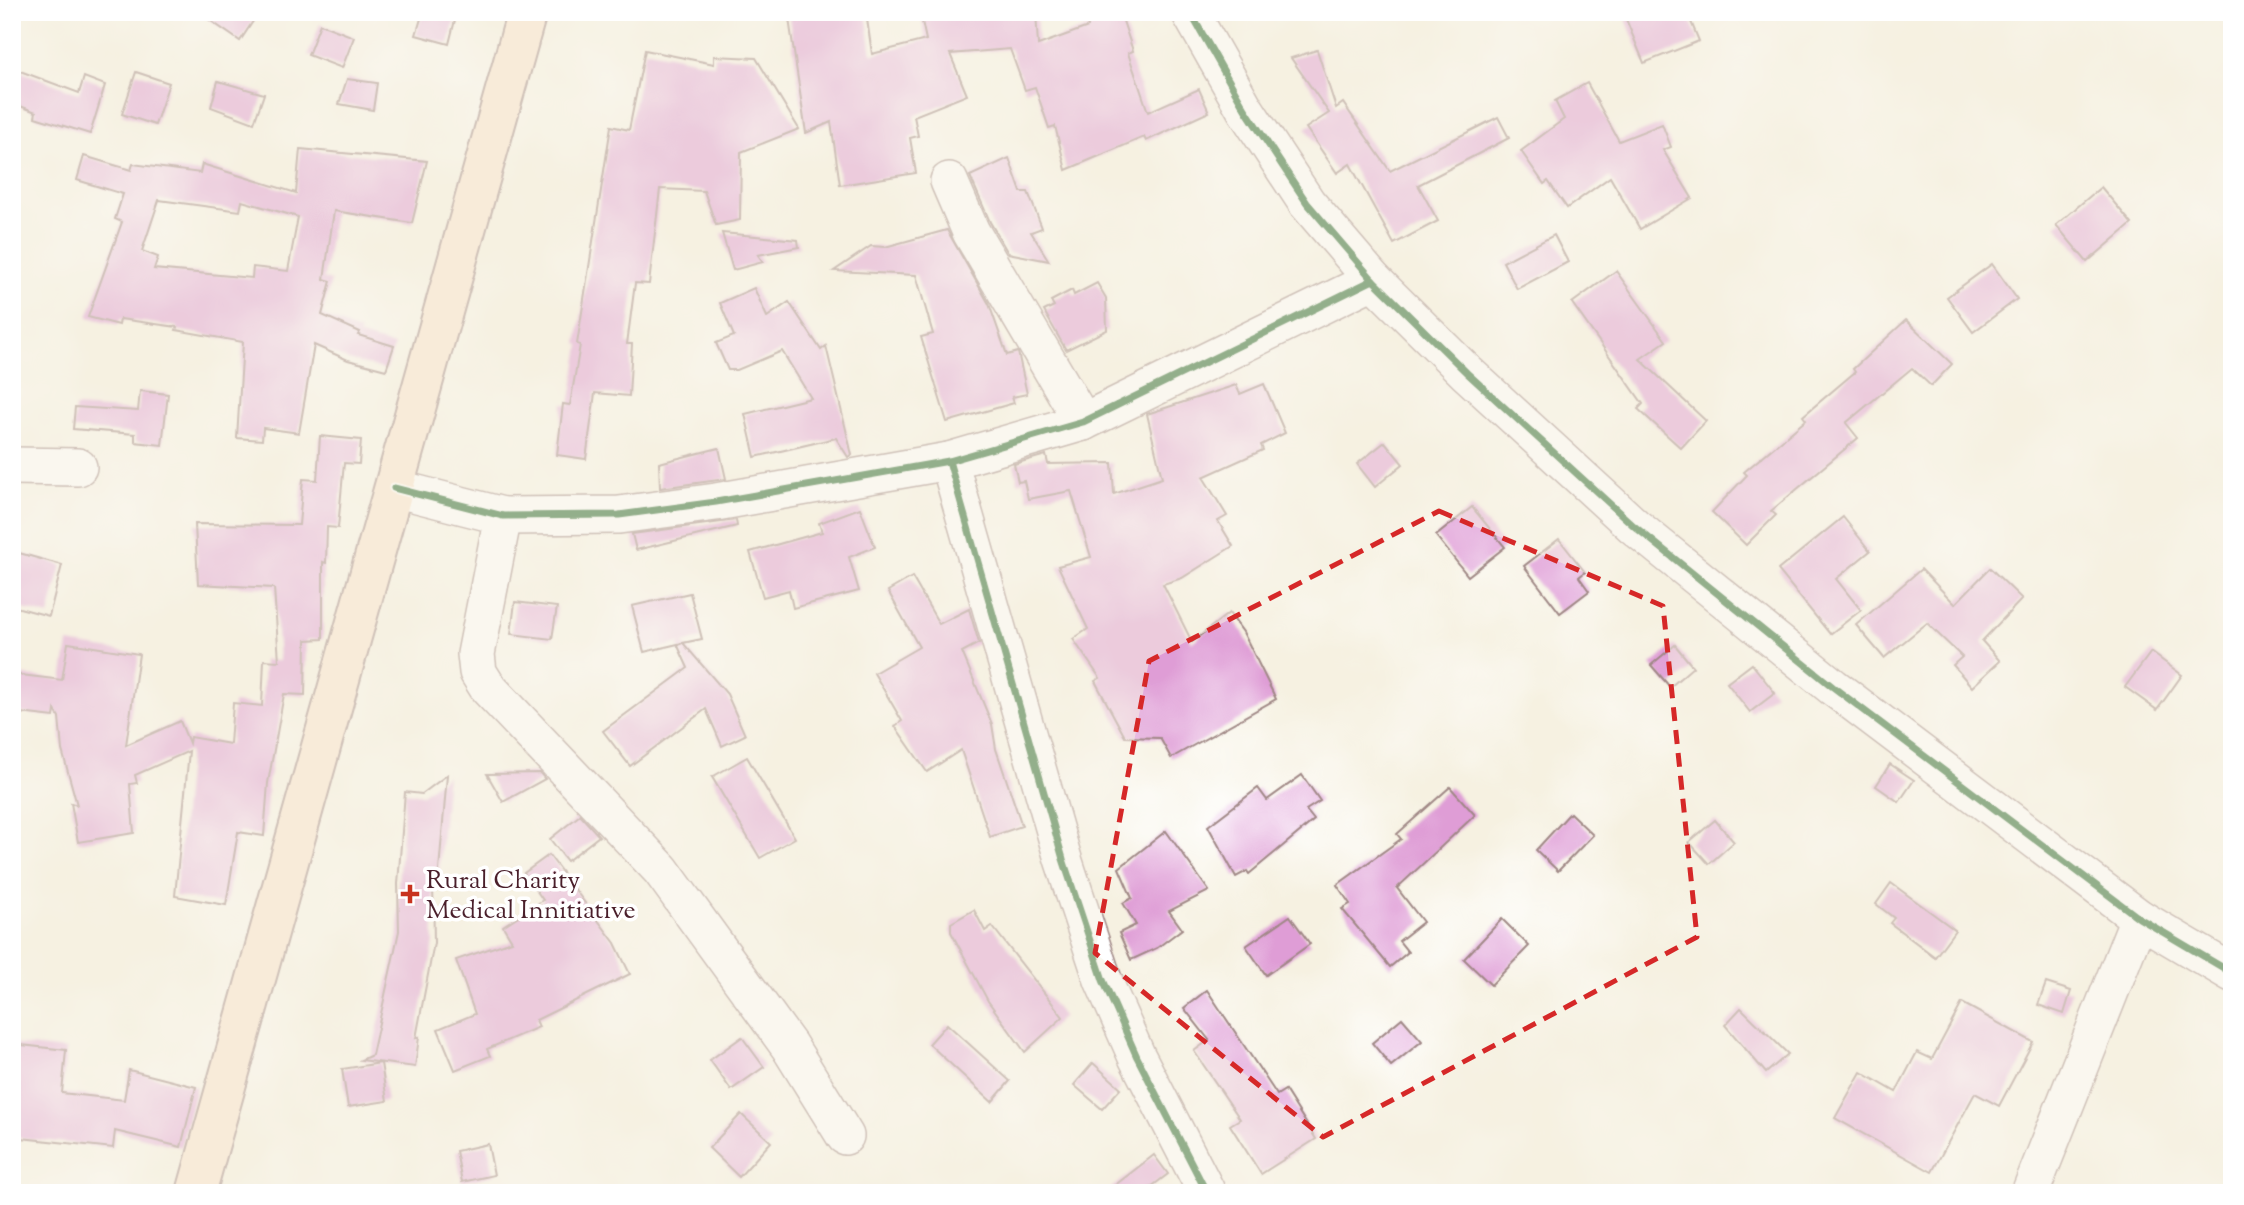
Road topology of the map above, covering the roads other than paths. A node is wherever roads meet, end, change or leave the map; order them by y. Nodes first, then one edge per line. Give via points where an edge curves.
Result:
1 (527, 12) edge
2 (1190, 12) edge
3 (949, 181) dead end
4 (1373, 280) junction
5 (1083, 422) junction
6 (949, 461) junction
7 (12, 466) edge
8 (78, 467) dead end
9 (394, 488) junction
10 (503, 516) junction
11 (2139, 918) junction
12 (2232, 973) edge
13 (845, 1136) dead end
14 (197, 1193) edge
15 (1207, 1193) edge
16 (2030, 1193) edge

1 - 9 main road
2 - 4 street via 1245,109 1307,203
3 - 5 street via 971,232
4 - 5 street
4 - 11 street via 1634,526 1833,687
5 - 6 street
6 - 10 street via 619,515
6 - 15 street via 1102,980
7 - 8 street
9 - 10 street
9 - 14 main road
10 - 13 street via 476,654 478,672 488,688 661,870 789,1046
11 - 12 street
11 - 16 street

